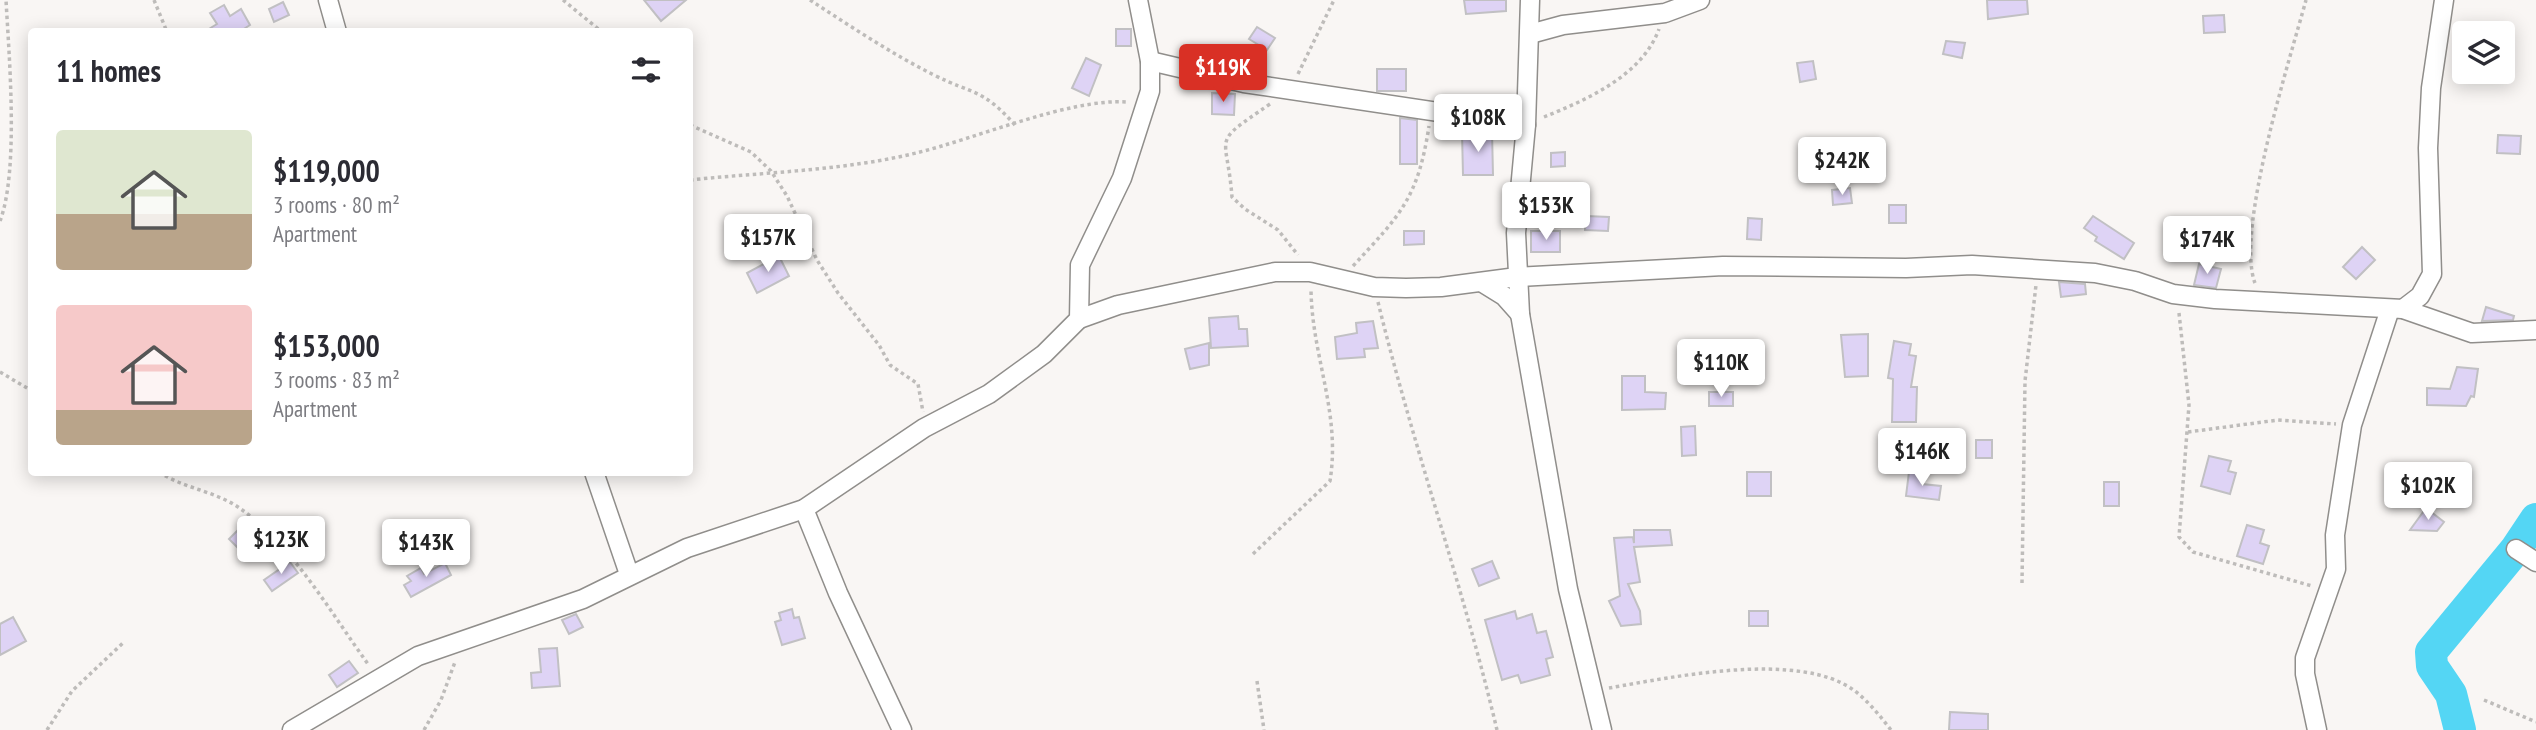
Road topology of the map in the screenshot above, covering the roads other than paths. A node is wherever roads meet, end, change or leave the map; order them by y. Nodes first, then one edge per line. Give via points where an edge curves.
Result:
1 (327, 0) edge
2 (1138, 0) edge
3 (1530, 0) edge
4 (1700, 0) edge
5 (2444, 0) edge
6 (336, 28) edge
7 (1530, 34) junction
8 (1150, 61) junction
9 (1526, 125) junction
10 (1517, 277) junction
11 (1483, 283) junction
12 (2396, 309) junction
13 (1520, 314) junction
14 (1079, 319) junction
15 (2536, 330) edge
16 (595, 476) edge
17 (804, 509) junction
18 (2516, 549) dead end
19 (2536, 562) edge
20 (629, 574) junction
21 (292, 730) edge
22 (902, 730) edge
23 (1602, 730) edge
24 (2317, 730) edge

1 - 6 street
2 - 8 street
3 - 7 street
4 - 7 street via 1665,13 1563,25
5 - 12 street via 2428,148 2432,274 2420,296
7 - 9 street
8 - 9 street via 1200,75
8 - 14 street via 1147,104 1122,178 1080,265
9 - 10 street via 1516,233
10 - 11 street
10 - 12 street via 1723,266 1972,265 2095,273 2173,294
10 - 13 street
11 - 13 street via 1504,296
11 - 14 street via 1374,286 1310,272 1249,275 1118,305
12 - 15 street via 2472,333
12 - 24 street via 2352,425 2335,535 2336,569 2305,658
13 - 23 street via 1569,589
14 - 17 street via 1044,354 989,394 924,428
16 - 20 street
17 - 20 street via 687,548
17 - 22 street
18 - 19 street
20 - 21 street via 583,599 418,656

